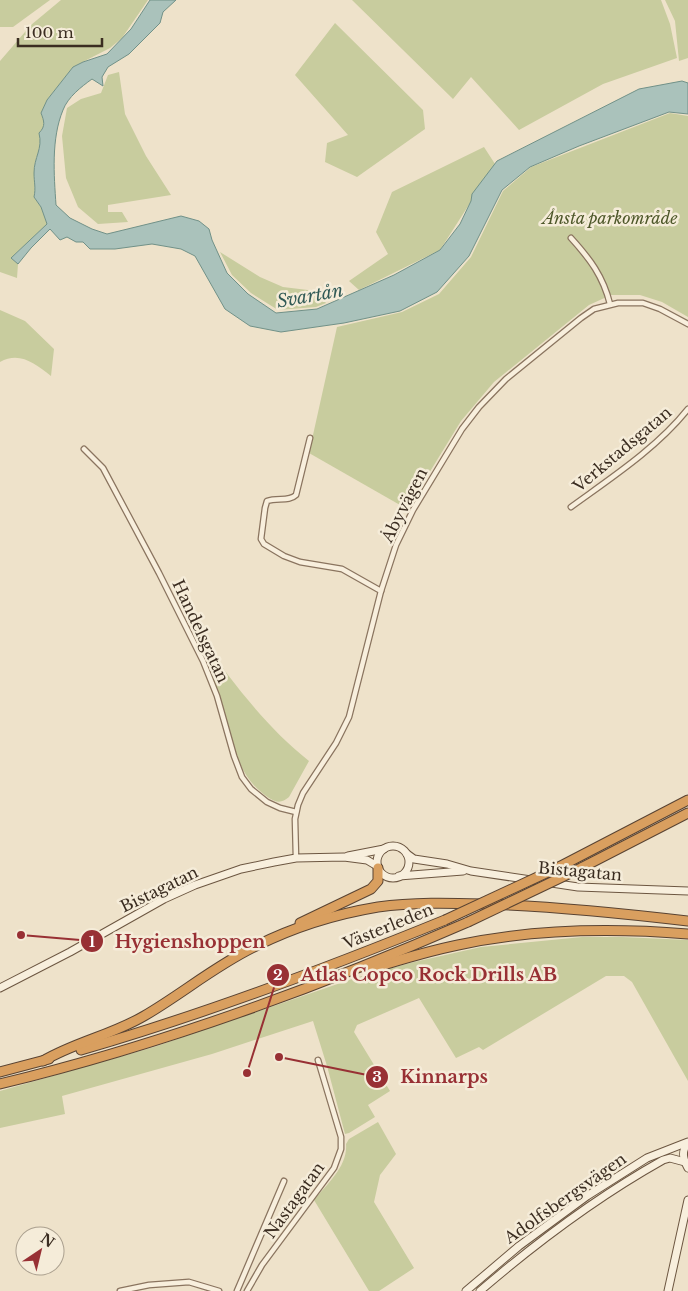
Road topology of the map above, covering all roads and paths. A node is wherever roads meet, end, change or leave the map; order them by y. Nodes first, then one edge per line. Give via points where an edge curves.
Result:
1 (571, 238) dead end
2 (610, 304) junction
3 (688, 324) edge
4 (688, 408) edge
5 (310, 438) dead end
6 (84, 448) dead end
7 (571, 507) dead end
8 (382, 591) junction
9 (688, 800) edge
10 (296, 812) junction
11 (688, 813) edge
12 (384, 849) junction
13 (407, 854) junction
14 (344, 857) junction
15 (296, 858) junction
16 (378, 867) junction
17 (471, 871) junction
18 (399, 876) junction
19 (688, 891) edge
20 (688, 921) edge
21 (688, 934) edge
22 (264, 942) junction
23 (358, 968) junction
24 (0, 988) edge
25 (43, 1060) junction
26 (318, 1060) dead end
27 (0, 1072) edge
28 (0, 1084) edge
29 (688, 1143) edge
30 (686, 1165) edge
31 (284, 1182) dead end
32 (587, 1196) junction
33 (688, 1200) edge
34 (592, 1204) junction
35 (688, 1212) edge
36 (683, 1224) junction
37 (518, 1246) junction
38 (524, 1254) junction
39 (120, 1291) edge
40 (219, 1291) edge
41 (237, 1291) edge
42 (246, 1291) edge
43 (466, 1291) edge
44 (480, 1291) edge
45 (668, 1291) edge

1 - 2 street via 602,279
2 - 3 street, Åbyvägen via 652,305
2 - 8 street, Åbyvägen via 594,309 528,360 489,395 469,419 408,518
4 - 7 street, Verkstadsgatan via 662,437
5 - 8 street via 296,495 267,501 261,539 291,559 342,569
6 - 10 street, Handelsgatan via 103,468 192,638 217,696 242,777 268,802
8 - 10 street, Åbyvägen via 353,705 343,730
9 - 25 highway, Västerleden, bridge via 559,867 445,920 319,971 140,1032
10 - 15 street, Åbyvägen
11 - 23 highway, Västerleden, bridge via 468,922
12 - 13 main road via 395,846
12 - 14 main road, Bistagatan
12 - 16 main road via 378,857
13 - 17 main road, Bistagatan via 414,859
13 - 18 main road via 409,866
14 - 15 main road, Bistagatan
14 - 16 main road, Bistagatan via 367,860
15 - 24 main road, Bistagatan via 241,869 186,889
16 - 18 main road via 383,875
16 - 22 highway via 378,881 371,889
17 - 18 main road, Bistagatan
17 - 19 main road, Bistagatan via 578,887
20 - 22 highway via 537,906 425,904 356,912 316,922
21 - 23 highway via 632,931 546,933 459,944 364,971
22 - 25 highway via 216,968 135,1021
23 - 28 highway, Västerleden via 172,1035
25 - 27 highway, Västerleden
26 - 42 street, Nastagatan via 342,1143 339,1158
29 - 30 main road via 683,1152
29 - 32 main road, Adolfsbergsvägen via 647,1158
30 - 34 main road, Adolfsbergsvägen via 670,1158 663,1160
31 - 41 street
32 - 34 main road
32 - 37 main road, Adolfsbergsvägen
33 - 36 main road
34 - 38 main road, Adolfsbergsvägen
35 - 36 main road
36 - 45 main road
37 - 38 main road
37 - 43 main road, Adolfsbergsvägen
38 - 44 main road, Adolfsbergsvägen
39 - 40 street via 189,1282

